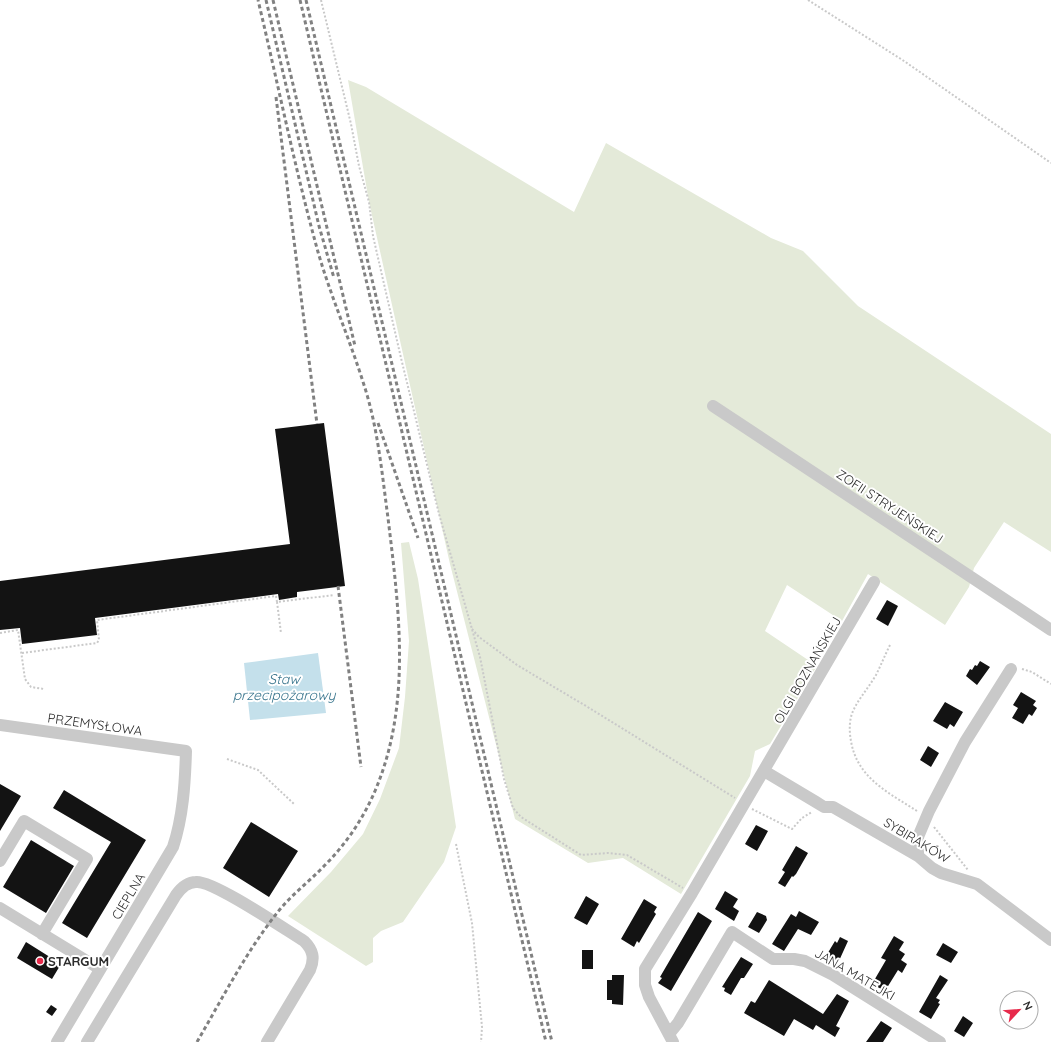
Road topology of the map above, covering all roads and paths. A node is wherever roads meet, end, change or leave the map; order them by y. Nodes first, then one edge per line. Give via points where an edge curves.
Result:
1 (321, 0) edge
2 (808, 0) edge
3 (1051, 163) edge
4 (713, 406) dead end
5 (874, 582) dead end
6 (334, 595) dead end
7 (277, 602) junction
8 (471, 628) junction
9 (1051, 630) edge
10 (0, 632) edge
11 (281, 633) dead end
12 (890, 645) dead end
13 (22, 653) junction
14 (1011, 669) joint
15 (1051, 684) edge
16 (44, 689) dead end
17 (0, 725) edge
18 (186, 752) joint
19 (227, 759) dead end
20 (764, 771) junction
21 (294, 804) dead end
22 (743, 804) junction
23 (824, 807) junction
24 (928, 814) junction
25 (456, 844) dead end
26 (918, 856) junction
27 (0, 861) edge
28 (977, 884) junction
29 (692, 894) junction
30 (0, 908) edge
31 (42, 934) junction
32 (1051, 940) edge
33 (100, 969) junction
34 (671, 1038) edge
35 (56, 1042) edge
36 (87, 1042) edge
37 (267, 1042) edge
38 (481, 1042) edge
39 (940, 1042) edge

1 - 8 path via 369,202 401,358 439,514
2 - 3 path via 904,61
4 - 9 street, ZOFII STRYJEŃSKIEJ
5 - 20 street, OLGI BOZNAŃSKIEJ
6 - 7 path
7 - 11 path
7 - 13 path via 276,596 97,620 100,640 97,643
8 - 22 path via 517,665 716,785
8 - 29 path via 480,657 504,779 513,808 521,817 581,855 627,855
10 - 13 path via 18,630
12 - 24 path via 875,676 854,709 850,721 852,752 858,765 876,785
13 - 16 path via 26,682 31,687
14 - 15 path via 1032,672
14 - 24 street via 965,742
17 - 18 street, PRZEMYSŁOWA
18 - 33 street, CIEPLNA via 182,808 173,847
19 - 21 path via 258,770
20 - 22 street, OLGI BOZNAŃSKIEJ
20 - 23 street, SYBIRAKÓW
22 - 23 path via 792,829 802,818
22 - 29 street, OLGI BOZNAŃSKIEJ
23 - 26 street, SYBIRAKÓW via 833,807
24 - 26 street via 918,838
24 - 28 path via 934,827
25 - 38 path via 472,923 482,1027
26 - 28 street, SYBIRAKÓW via 941,873
27 - 31 street via 24,821 87,859
28 - 32 street, SYBIRAKÓW
29 - 34 street, OLGI BOZNAŃSKIEJ via 645,969 645,985 649,998
30 - 31 street
31 - 33 street
33 - 35 street, CIEPLNA
34 - 39 street, JANA MATEJKI via 732,932 773,959 794,958 832,975
36 - 37 street via 176,895 189,883 197,881 208,884 256,910 310,946 313,954 310,970

